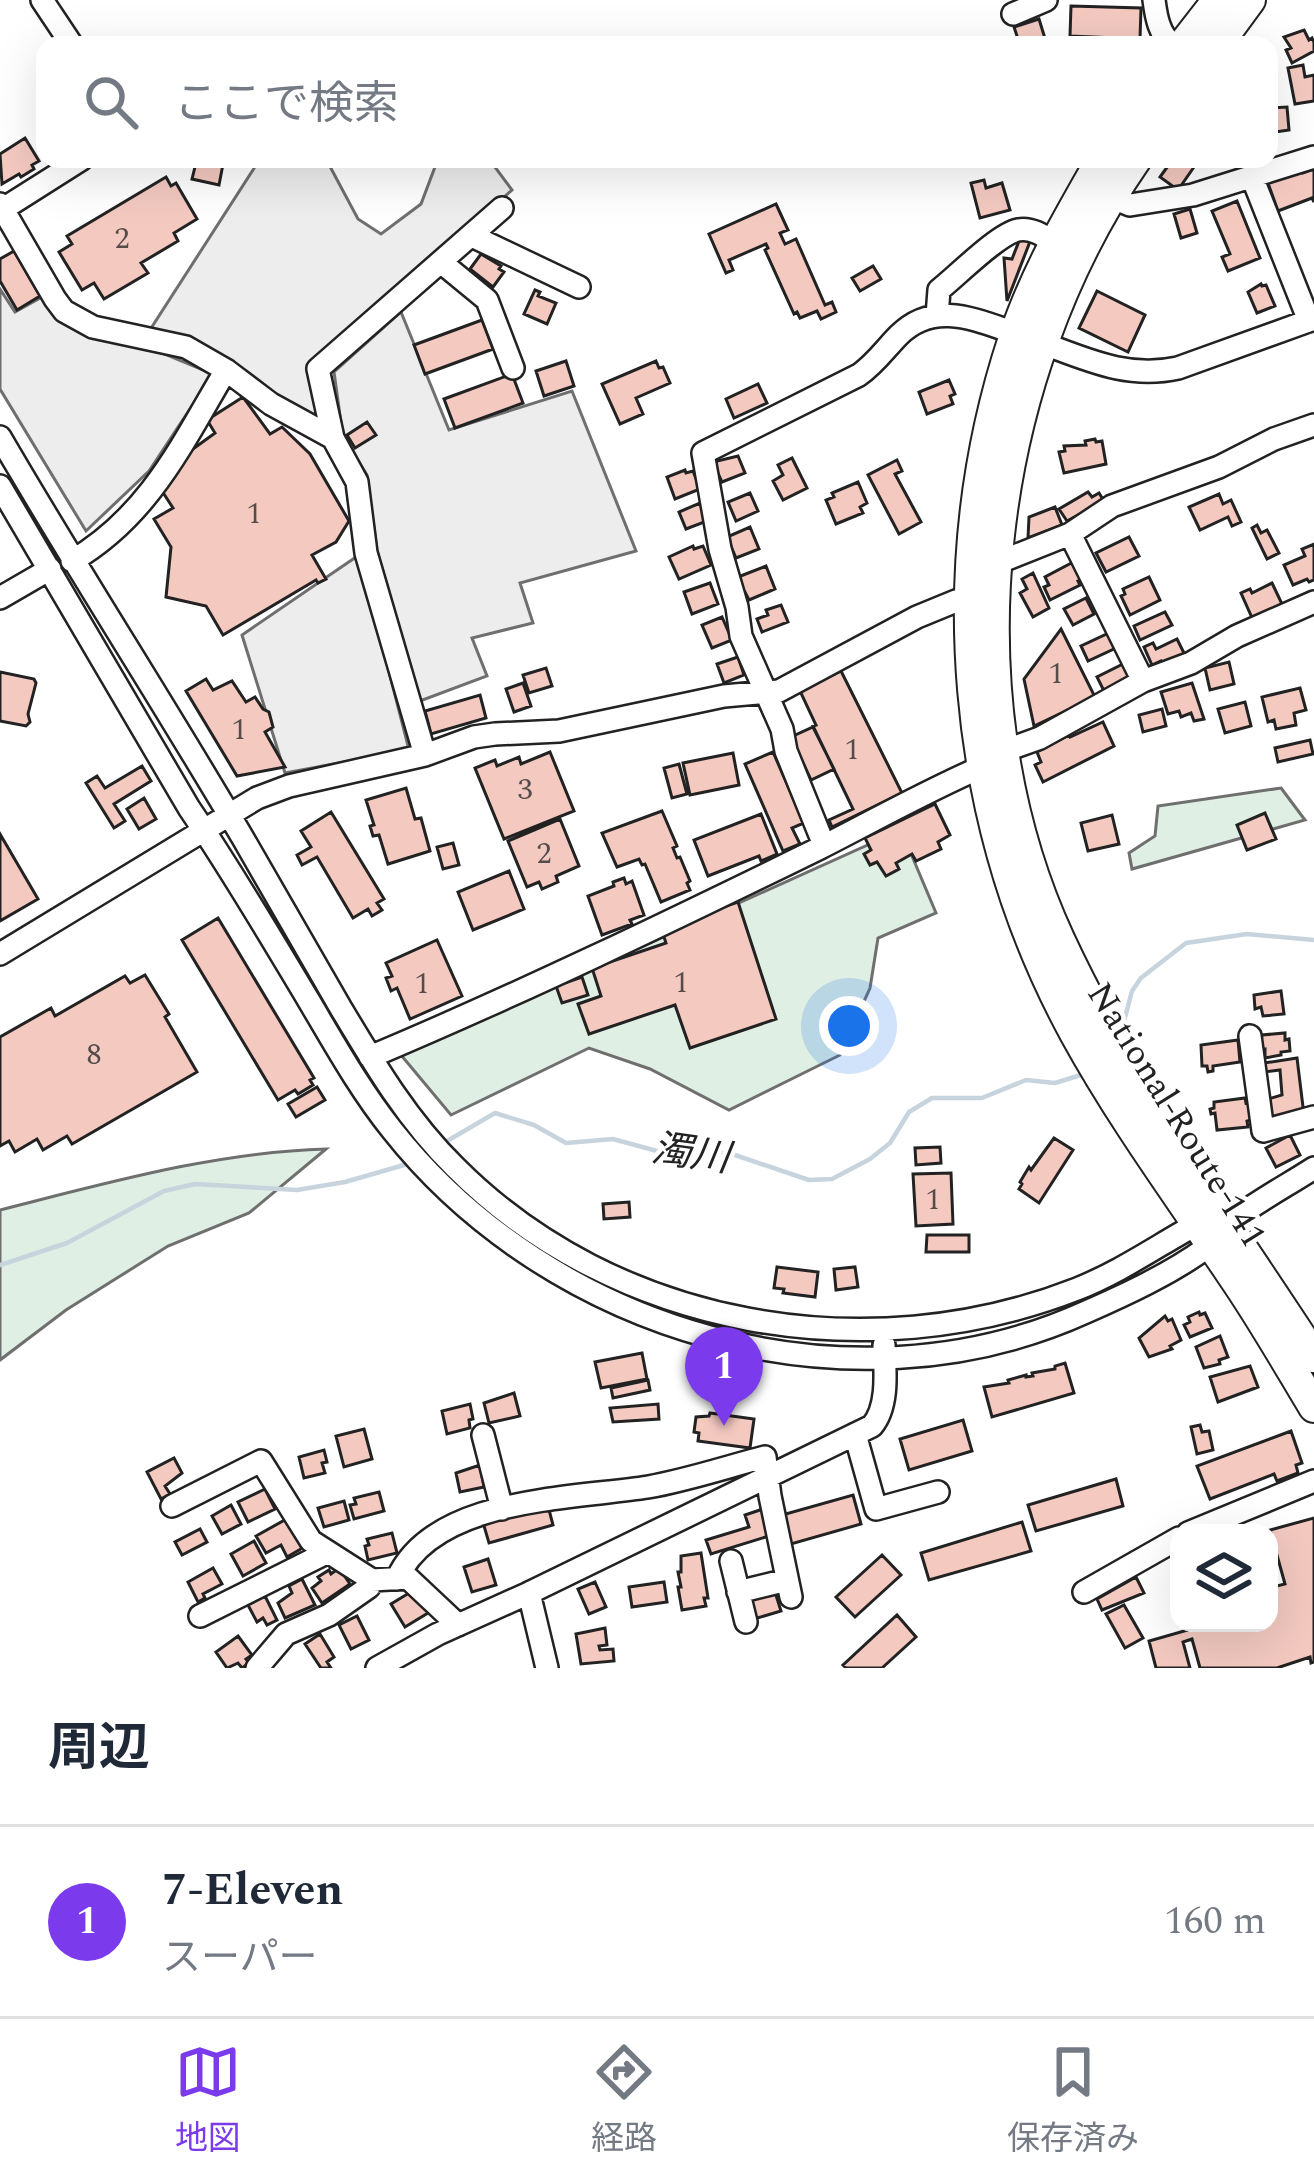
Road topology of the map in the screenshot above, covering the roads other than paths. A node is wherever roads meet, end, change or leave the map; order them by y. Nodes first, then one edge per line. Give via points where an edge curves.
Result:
1 (1046, 0) edge
2 (1154, 0) edge
3 (1218, 0) edge
4 (1250, 0) edge
5 (49, 3) edge
6 (1013, 14) dead end
7 (67, 36) edge
8 (1164, 36) edge
9 (1190, 36) edge
10 (1224, 36) edge
11 (1314, 158) edge
12 (67, 168) edge
13 (1097, 168) edge
14 (1130, 168) edge
15 (1252, 177) junction
16 (1111, 197) junction
17 (1, 208) edge
18 (502, 208) dead end
19 (472, 236) junction
20 (1054, 243) junction
21 (442, 263) junction
22 (566, 288) dead end
23 (937, 316) junction
24 (1311, 320) edge
25 (1029, 338) junction
26 (513, 368) dead end
27 (226, 370) junction
28 (1314, 425) edge
29 (0, 437) edge
30 (332, 438) junction
31 (0, 486) edge
32 (1070, 534) junction
33 (997, 563) junction
34 (61, 565) junction
35 (0, 598) edge
36 (968, 600) junction
37 (1314, 602) edge
38 (1143, 681) junction
39 (765, 694) junction
40 (424, 755) junction
41 (994, 758) junction
42 (229, 815) junction
43 (204, 830) junction
44 (824, 845) junction
45 (0, 954) edge
46 (1250, 1036) dead end
47 (370, 1057) junction
48 (1314, 1117) edge
49 (1314, 1168) edge
50 (445, 1173) junction
51 (1211, 1232) junction
52 (884, 1330) junction
53 (884, 1358) junction
54 (1314, 1358) edge
55 (1314, 1408) edge
56 (855, 1434) junction
57 (483, 1435) dead end
58 (768, 1478) junction
59 (1314, 1481) edge
60 (938, 1492) dead end
61 (172, 1506) dead end
62 (502, 1509) junction
63 (1210, 1524) edge
64 (1170, 1543) edge
65 (326, 1553) junction
66 (730, 1561) dead end
67 (397, 1579) junction
68 (372, 1580) junction
69 (738, 1592) junction
70 (1084, 1592) dead end
71 (529, 1593) junction
72 (200, 1616) dead end
73 (746, 1622) dead end
74 (458, 1624) junction
75 (257, 1668) edge
76 (377, 1668) edge
77 (547, 1668) edge

1 - 6 street
2 - 8 street
3 - 9 highway
4 - 10 highway
5 - 7 street
11 - 15 street
12 - 17 street
13 - 20 highway, National Route 141
14 - 16 highway, National Route 141
15 - 16 street via 1146,204
15 - 24 street
16 - 25 highway, National Route 141
17 - 27 street via 64,311 93,327 186,347
18 - 19 street
19 - 21 street
19 - 22 street
20 - 23 street via 1022,229 1004,236 939,290
20 - 25 highway, National Route 141
21 - 26 street via 488,299
21 - 30 street via 318,369
23 - 25 street via 962,315
23 - 39 street via 901,333 859,375 703,453 741,636
24 - 25 street via 1155,373 1117,370
25 - 33 highway, National Route 141 via 1034,366 1007,477
25 - 36 highway, National Route 141 via 984,453
27 - 30 street
27 - 34 street via 144,503 116,532
28 - 32 street via 1112,506
29 - 34 street
30 - 40 street via 357,482 366,553
31 - 34 street
32 - 33 street
32 - 38 street
33 - 41 highway, National Route 141
34 - 35 street
34 - 42 street
34 - 43 street
36 - 39 street via 917,617
36 - 41 highway, National Route 141 via 975,709
37 - 38 street
38 - 41 street
39 - 40 street via 560,731 474,737
39 - 44 street
40 - 42 street via 289,786
41 - 44 street
41 - 51 highway, National Route 141 via 1015,808 1049,947 1127,1093 1194,1180
42 - 43 street
42 - 47 street
43 - 45 street
43 - 50 street via 392,1130
44 - 47 street
46 - 48 street via 1263,1131
47 - 50 street
49 - 51 street
50 - 52 street via 548,1242 655,1294 762,1323
50 - 53 street via 496,1233 650,1318 758,1349
51 - 52 street via 1011,1311
51 - 53 street via 1099,1306 1020,1336
51 - 54 highway, National Route 141 via 1249,1256
51 - 55 highway, National Route 141
52 - 53 street
53 - 56 street via 879,1418
56 - 58 street
56 - 60 street via 876,1509
57 - 62 street
58 - 62 street via 765,1457 663,1484
58 - 69 street via 789,1589
58 - 71 street
59 - 63 street
61 - 65 street via 261,1461
62 - 67 street via 446,1530 406,1558
64 - 70 street
65 - 68 street
65 - 72 street
66 - 69 street
67 - 68 street
67 - 74 street via 409,1578
68 - 75 street via 329,1616 286,1634
69 - 73 street
71 - 74 street
71 - 77 street
74 - 76 street

